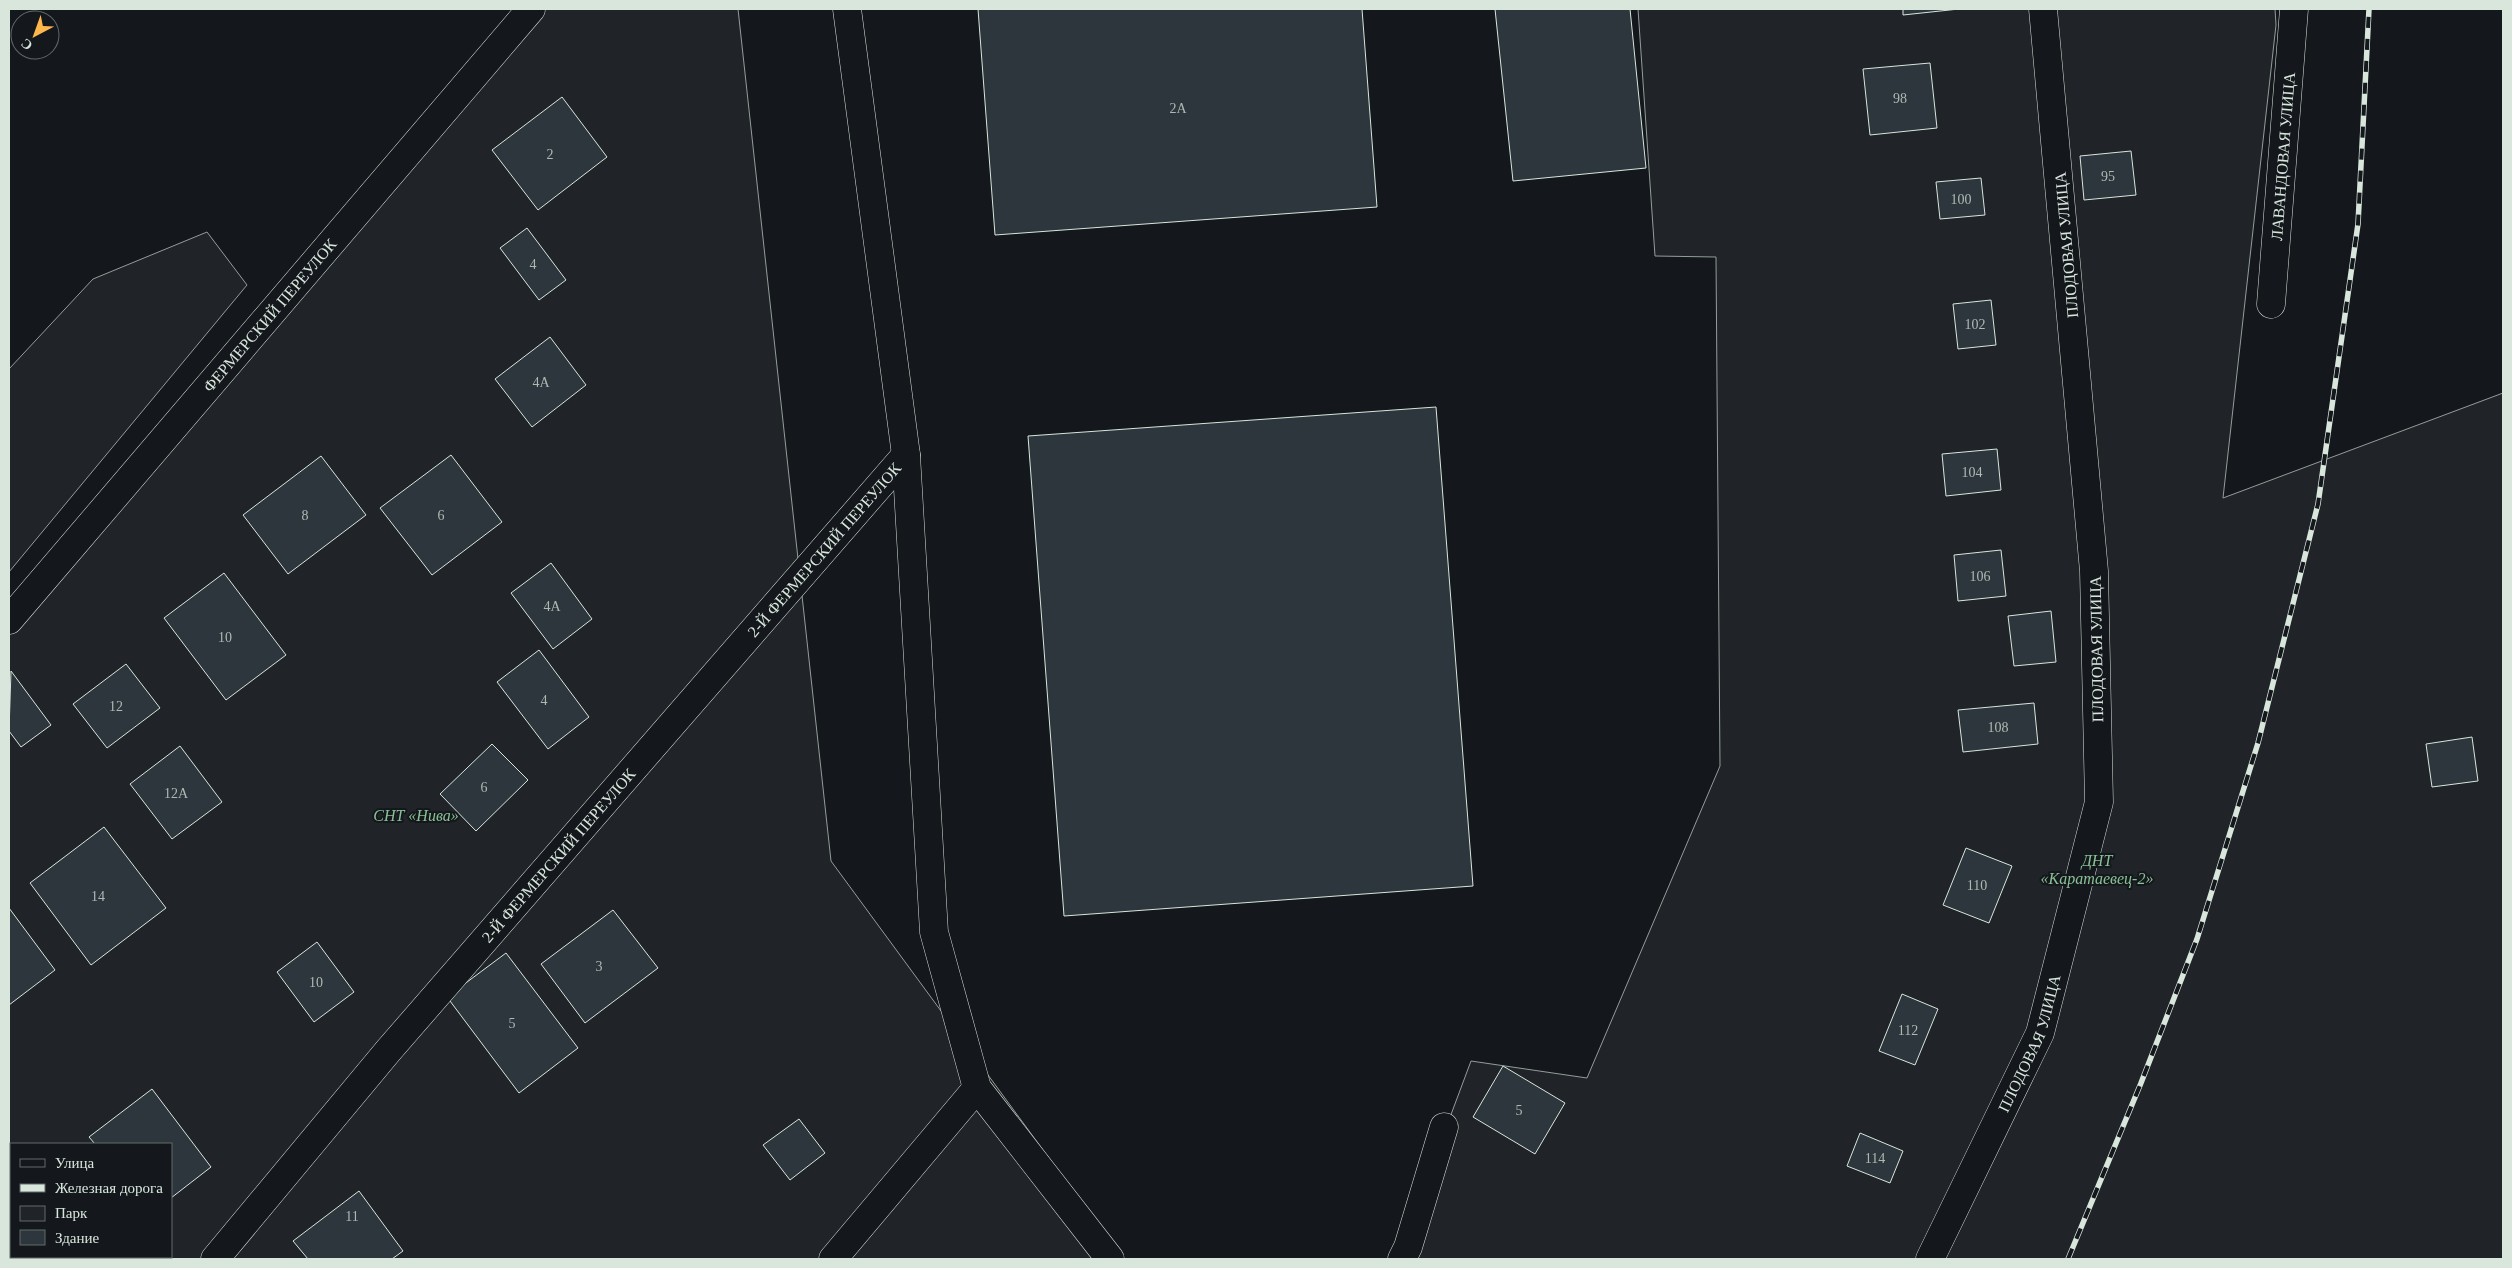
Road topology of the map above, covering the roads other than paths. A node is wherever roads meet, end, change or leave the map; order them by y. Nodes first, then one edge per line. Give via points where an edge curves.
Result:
1 (531, 9) edge
2 (848, 9) edge
3 (2043, 9) edge
4 (2294, 9) edge
5 (2271, 304) dead end
6 (906, 455) junction
7 (9, 620) edge
8 (977, 1088) junction
9 (1444, 1127) dead end
10 (214, 1259) edge
11 (833, 1259) edge
12 (1110, 1259) edge
13 (1402, 1259) edge
14 (1930, 1259) edge

1 - 7 street, ФЕРМЕРСКИЙ ПЕРЕУЛОК
2 - 6 street
3 - 14 street, ПЛОДОВАЯ УЛИЦА via 2094,571 2099,802 2040,1033
4 - 5 street, ЛАВАНДОВАЯ УЛИЦА
6 - 8 street via 934,932
6 - 10 street, 2-Й ФЕРМЕРСКИЙ ПЕРЕУЛОК via 388,1051
8 - 11 street
8 - 12 street
9 - 13 street

